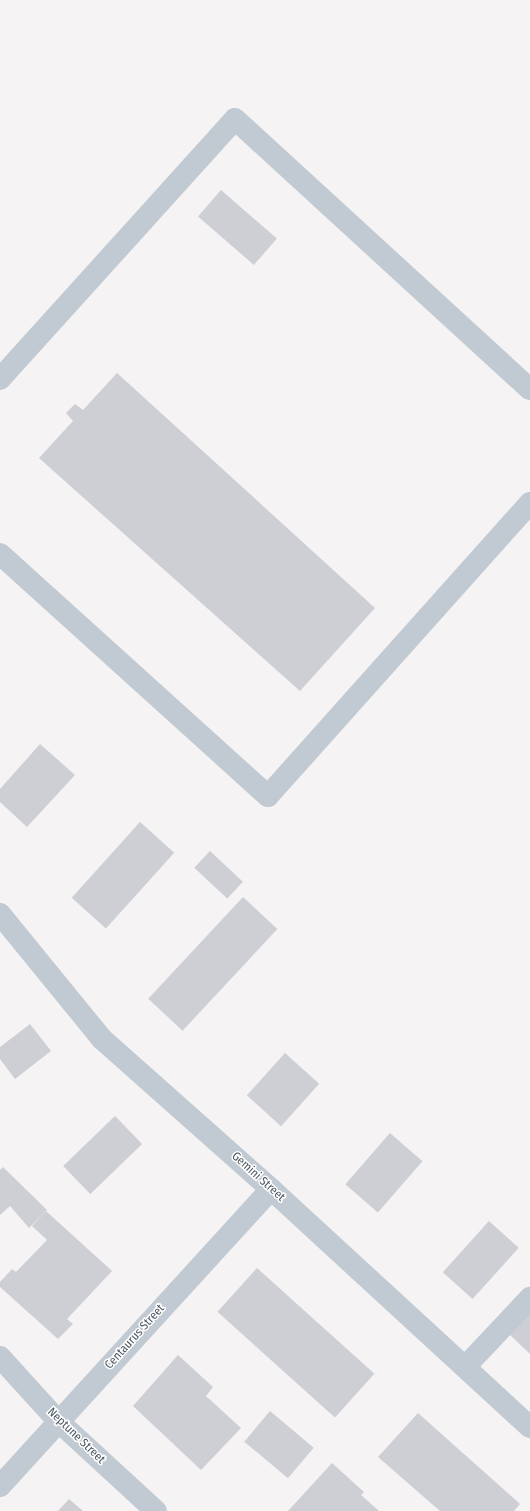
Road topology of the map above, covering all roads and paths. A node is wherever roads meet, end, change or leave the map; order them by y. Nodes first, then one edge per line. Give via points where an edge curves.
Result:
1 (0, 379) edge
2 (530, 389) edge
3 (530, 503) edge
4 (0, 554) edge
5 (0, 914) edge
6 (271, 1189) junction
7 (530, 1298) edge
8 (0, 1357) edge
9 (465, 1367) junction
10 (58, 1421) junction
11 (530, 1427) edge
12 (0, 1486) edge
13 (156, 1511) edge

1 - 2 street via 235,119
3 - 4 street via 268,796
5 - 6 street, Gemini Street via 102,1039
6 - 9 street, Gemini Street
6 - 10 street, Centaurus Street
7 - 9 street
8 - 10 street, Neptune Street
9 - 11 street, Gemini Street
10 - 12 street, Centaurus Street
10 - 13 street, Neptune Street

